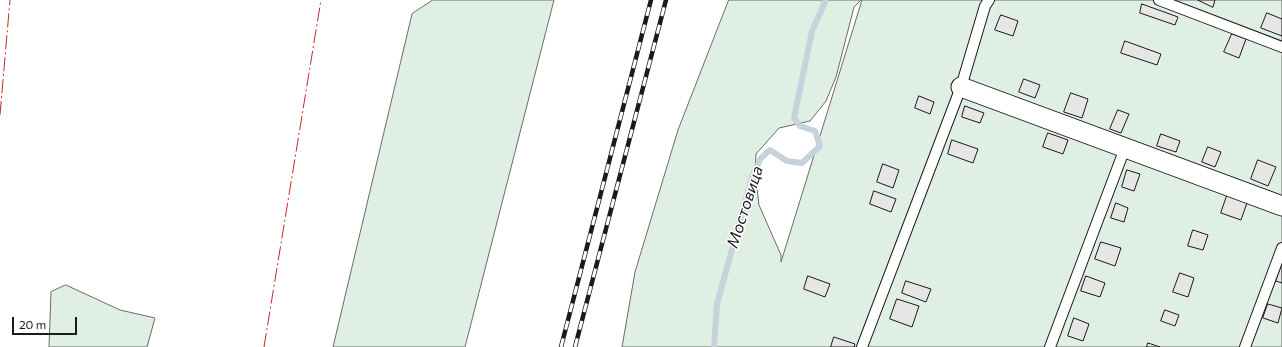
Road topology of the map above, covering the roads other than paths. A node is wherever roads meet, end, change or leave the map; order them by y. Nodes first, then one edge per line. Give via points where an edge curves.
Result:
1 (989, 0) edge
2 (1159, 0) edge
3 (1282, 47) edge
4 (961, 87) junction
5 (1125, 148) junction
6 (1282, 206) edge
7 (1282, 248) edge
8 (862, 347) edge
9 (1050, 347) edge
10 (1245, 347) edge

1 - 4 lane
2 - 3 lane
4 - 5 street
4 - 8 lane
5 - 6 street
5 - 9 lane
7 - 10 lane

